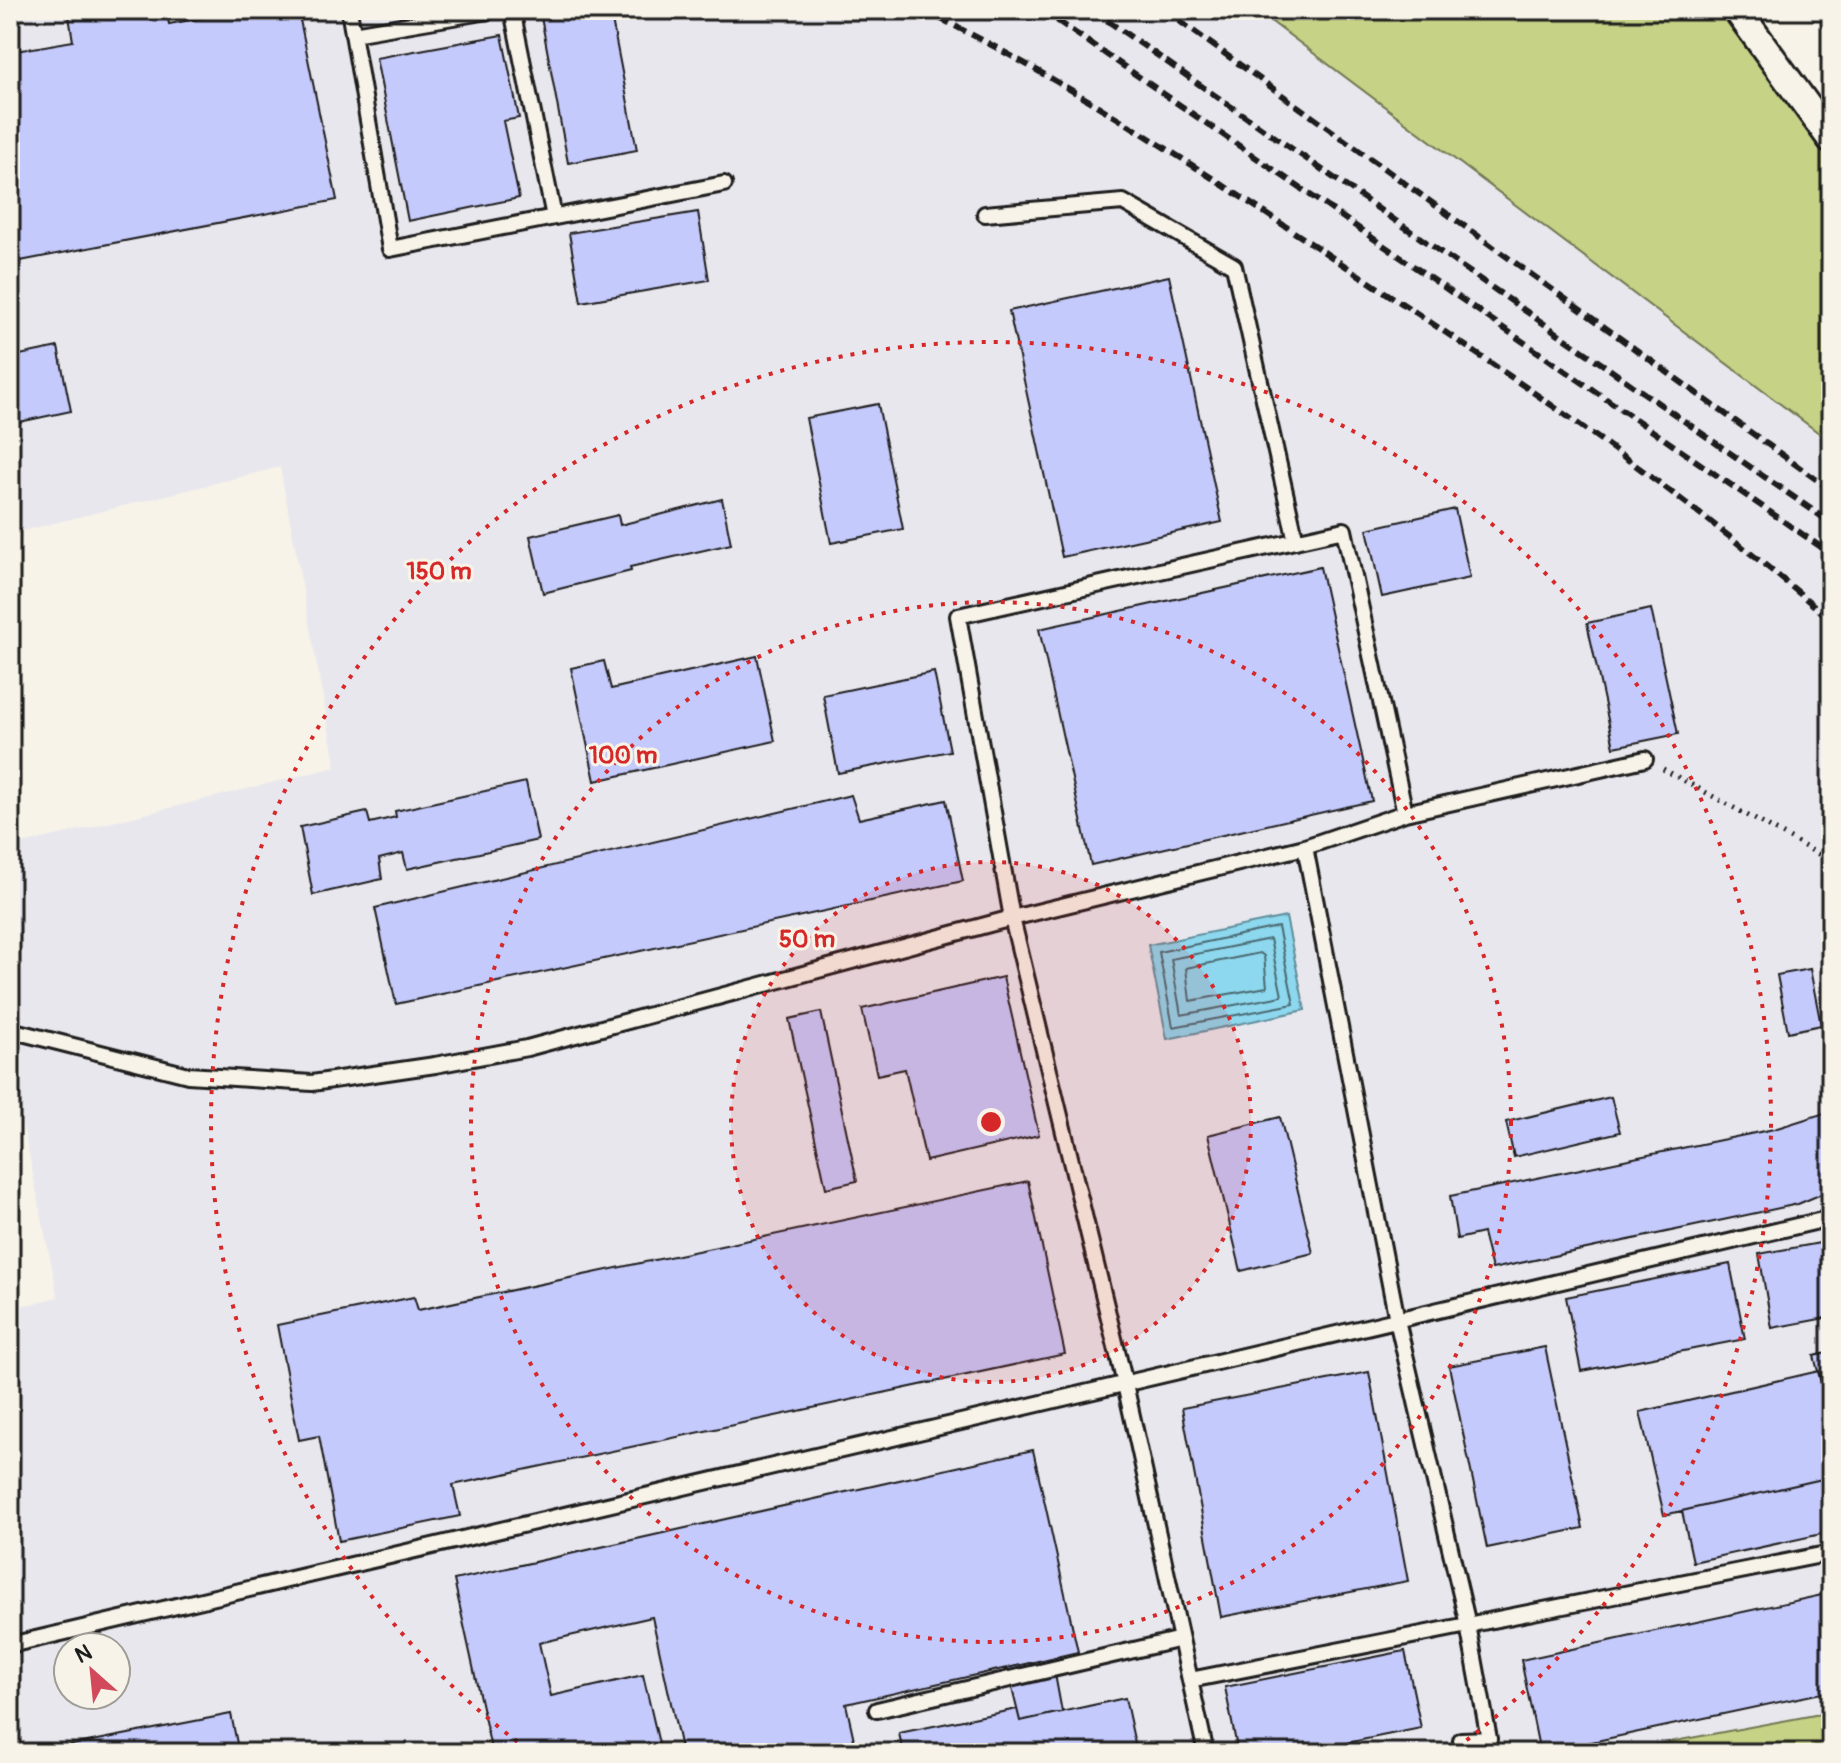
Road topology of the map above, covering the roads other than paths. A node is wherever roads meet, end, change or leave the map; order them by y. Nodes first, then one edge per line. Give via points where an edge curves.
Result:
1 (349, 10) edge
2 (494, 10) edge
3 (512, 10) edge
4 (1737, 10) edge
5 (353, 34) junction
6 (1831, 139) edge
7 (724, 184) dead end
8 (985, 214) dead end
9 (554, 217) junction
10 (1296, 541) junction
11 (1645, 759) road end
12 (1405, 813) junction
13 (1305, 847) junction
14 (1012, 918) junction
15 (10, 1030) edge
16 (1831, 1218) edge
17 (1397, 1320) junction
18 (1125, 1384) junction
19 (1831, 1553) edge
20 (1468, 1625) junction
21 (1181, 1639) junction
22 (10, 1645) edge
23 (1190, 1680) junction
24 (877, 1710) dead end
25 (1462, 1746) edge
26 (1206, 1753) edge

1 - 5 lane
2 - 5 lane
3 - 9 lane
4 - 6 street
5 - 9 lane via 390,249
7 - 9 lane
8 - 10 lane via 1123,202 1234,266
10 - 12 lane via 1344,530
10 - 14 lane via 958,616
11 - 12 lane
12 - 13 lane
13 - 14 lane
13 - 17 lane
14 - 15 lane via 527,1048 312,1083 188,1075
14 - 18 lane
16 - 17 lane
17 - 18 lane
17 - 20 lane
18 - 21 lane
18 - 22 lane
19 - 20 lane
20 - 23 lane
20 - 25 lane via 1489,1739
21 - 23 lane
21 - 24 lane
23 - 26 lane

